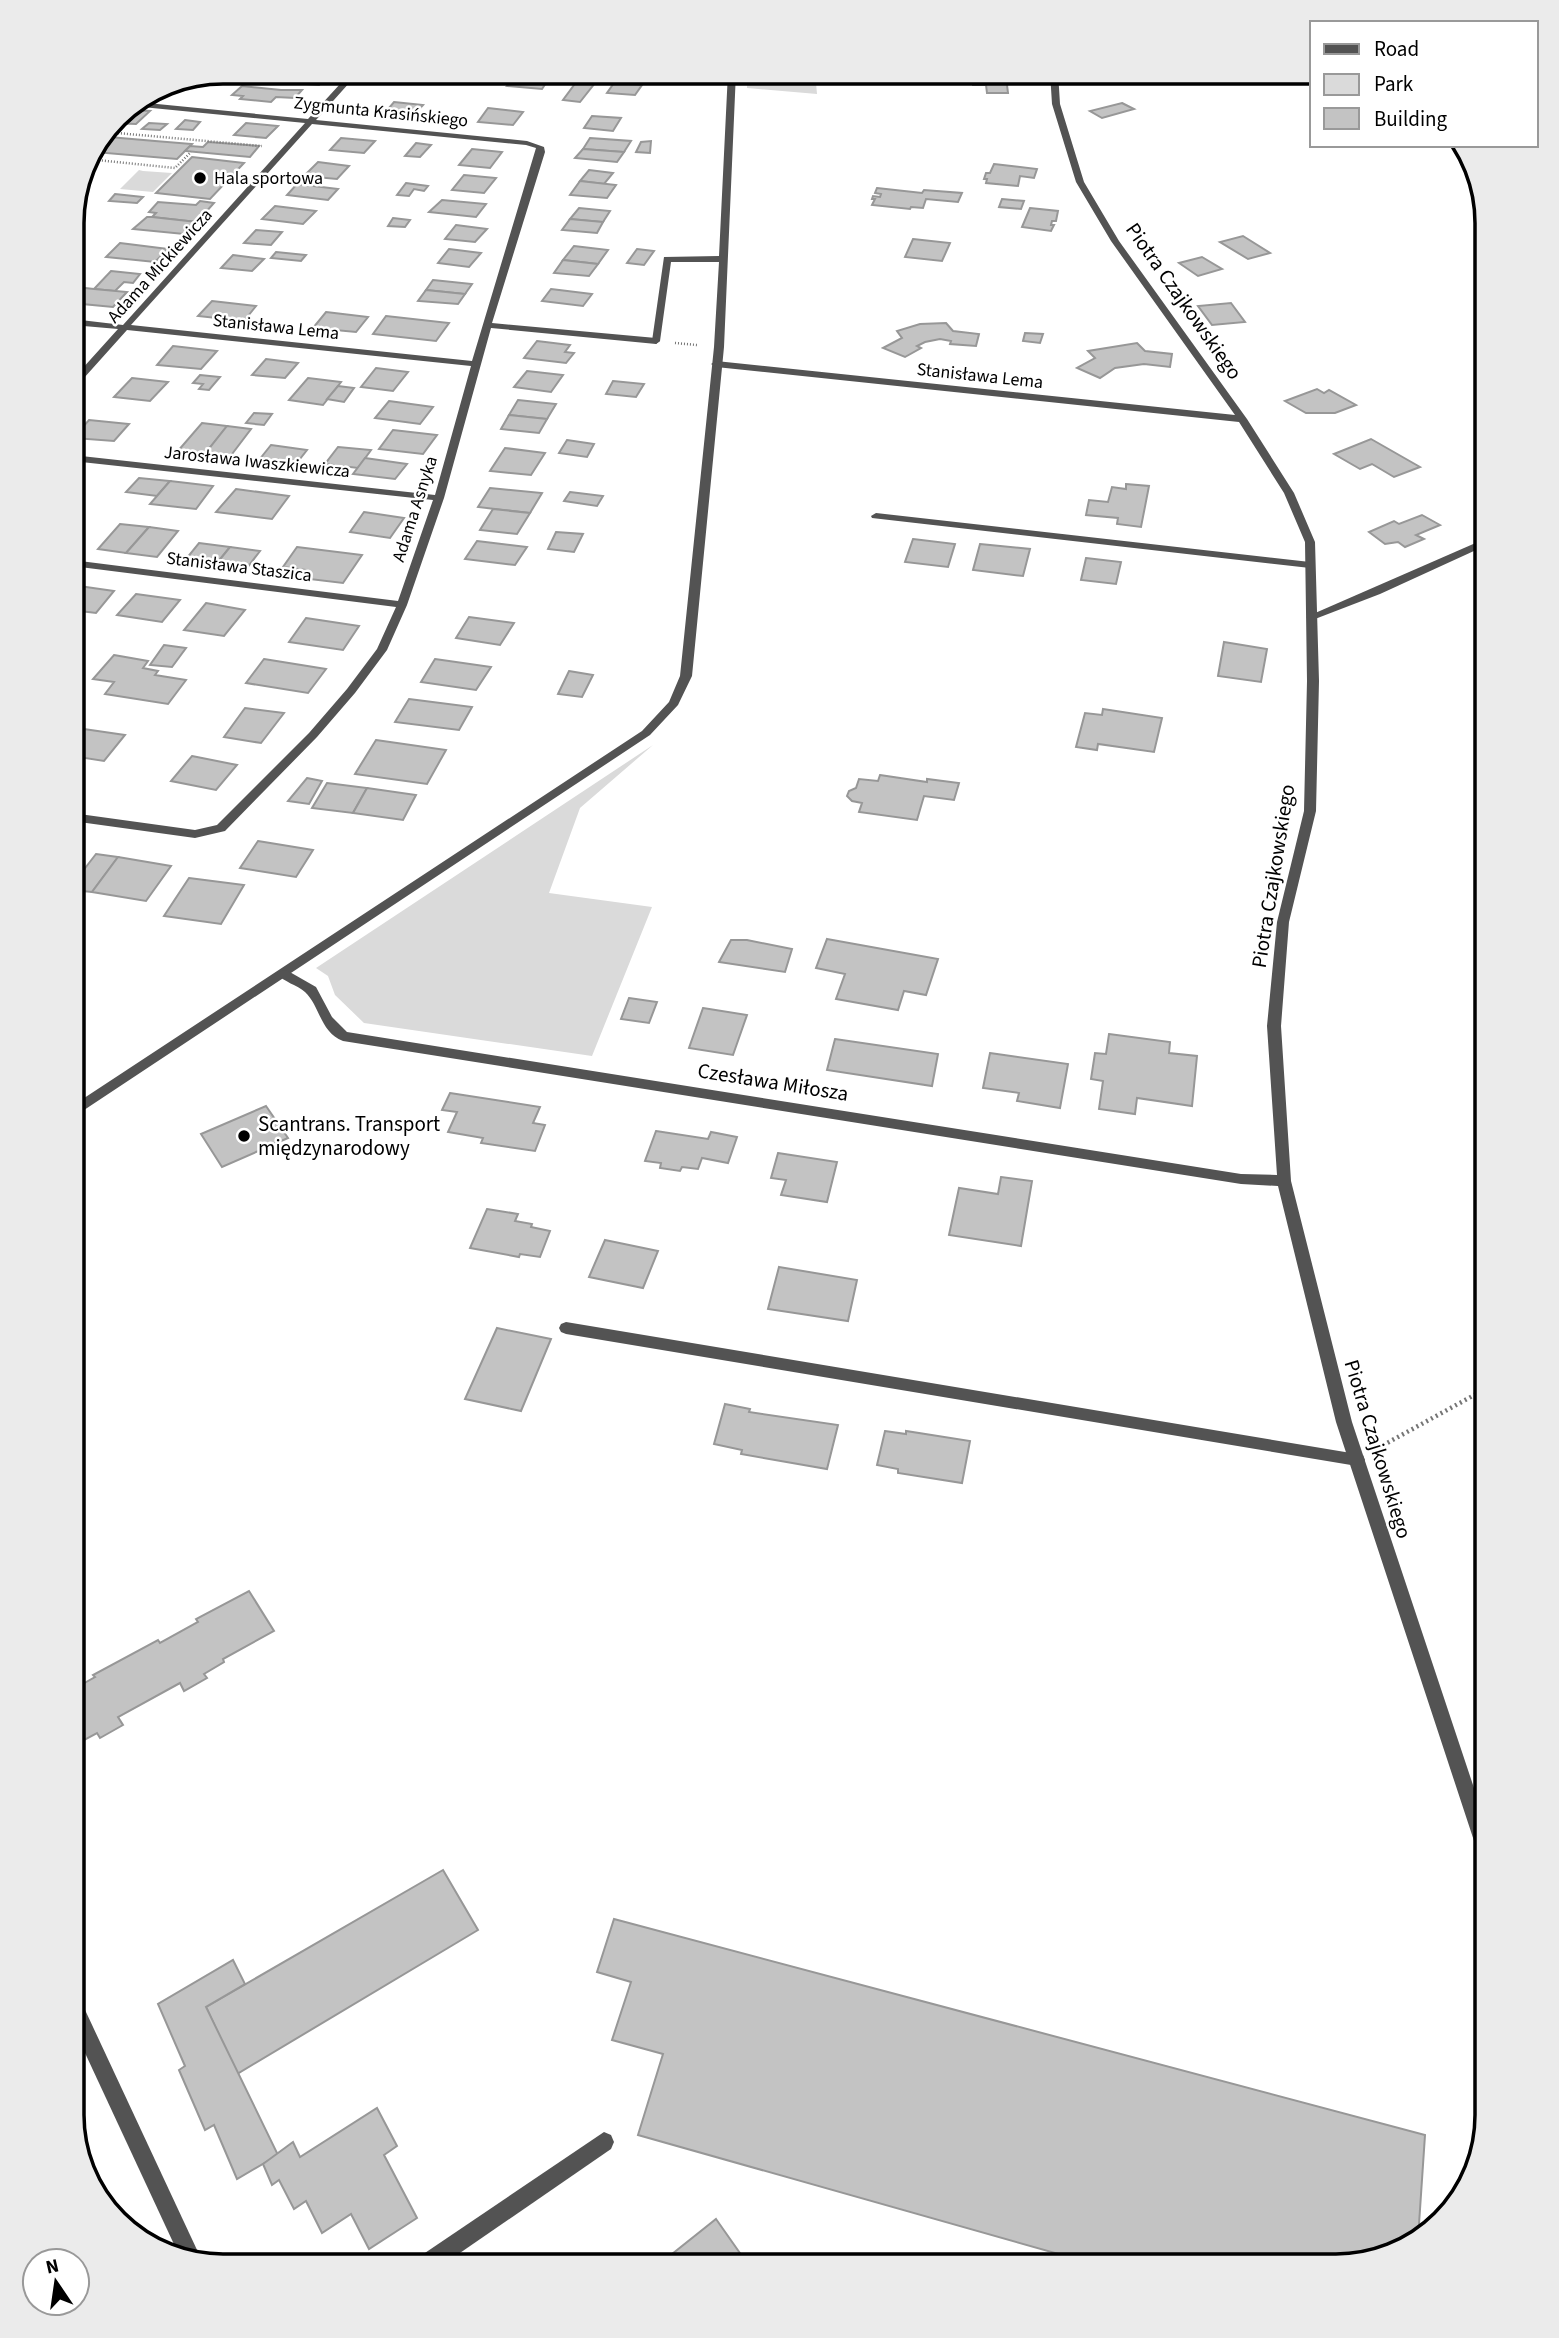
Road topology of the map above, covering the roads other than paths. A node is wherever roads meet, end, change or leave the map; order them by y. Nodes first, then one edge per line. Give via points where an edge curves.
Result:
1 (344, 84) edge
2 (731, 84) edge
3 (1055, 84) edge
4 (149, 105) edge
5 (311, 120) junction
6 (540, 147) joint
7 (723, 259) junction
8 (84, 323) edge
9 (487, 325) junction
10 (127, 328) junction
11 (477, 364) junction
12 (716, 364) junction
13 (84, 373) edge
14 (1241, 419) junction
15 (84, 459) edge
16 (439, 498) junction
17 (876, 516) dead end
18 (1475, 547) edge
19 (84, 565) edge
20 (1310, 565) junction
21 (402, 606) junction
22 (1311, 617) junction
23 (84, 819) edge
24 (283, 974) junction
25 (84, 1105) edge
26 (1284, 1181) junction
27 (566, 1328) dead end
28 (1357, 1460) junction
29 (1475, 1817) edge
30 (84, 2030) edge
31 (604, 2142) dead end
32 (186, 2249) edge
33 (441, 2254) edge

1 - 5 street, Adama Mickiewicza
2 - 7 street
3 - 14 street, Piotra Czajkowskiego via 1056,104 1080,182 1115,240
4 - 5 street, Zygmunta Krasińskiego
5 - 6 street, Zygmunta Krasińskiego
5 - 10 street, Adama Mickiewicza
6 - 9 street, Adama Asnyka
7 - 9 street via 667,259 656,341
7 - 12 street
8 - 10 street, Stanisława Lema
9 - 11 street, Adama Asnyka
10 - 11 street, Stanisława Lema
10 - 13 street, Adama Mickiewicza
11 - 16 street, Adama Asnyka
12 - 14 street, Stanisława Lema
12 - 24 street via 686,676 674,704 646,733
14 - 20 street, Piotra Czajkowskiego via 1289,493 1310,542
15 - 16 street, Jarosława Iwaszkiewicza
16 - 21 street, Adama Asnyka
17 - 20 street
18 - 22 street
19 - 21 street, Stanisława Staszica
20 - 22 street, Piotra Czajkowskiego
21 - 23 street, Adama Asnyka via 382,650 351,691 221,828 195,834
22 - 26 street, Piotra Czajkowskiego via 1310,811 1283,922 1274,1026
24 - 25 street
24 - 26 street, Czesława Miłosza via 311,990 327,1020 343,1036 1241,1179
26 - 28 street, Piotra Czajkowskiego
27 - 28 street
28 - 29 street, Piotra Czajkowskiego
30 - 32 street
31 - 33 street

